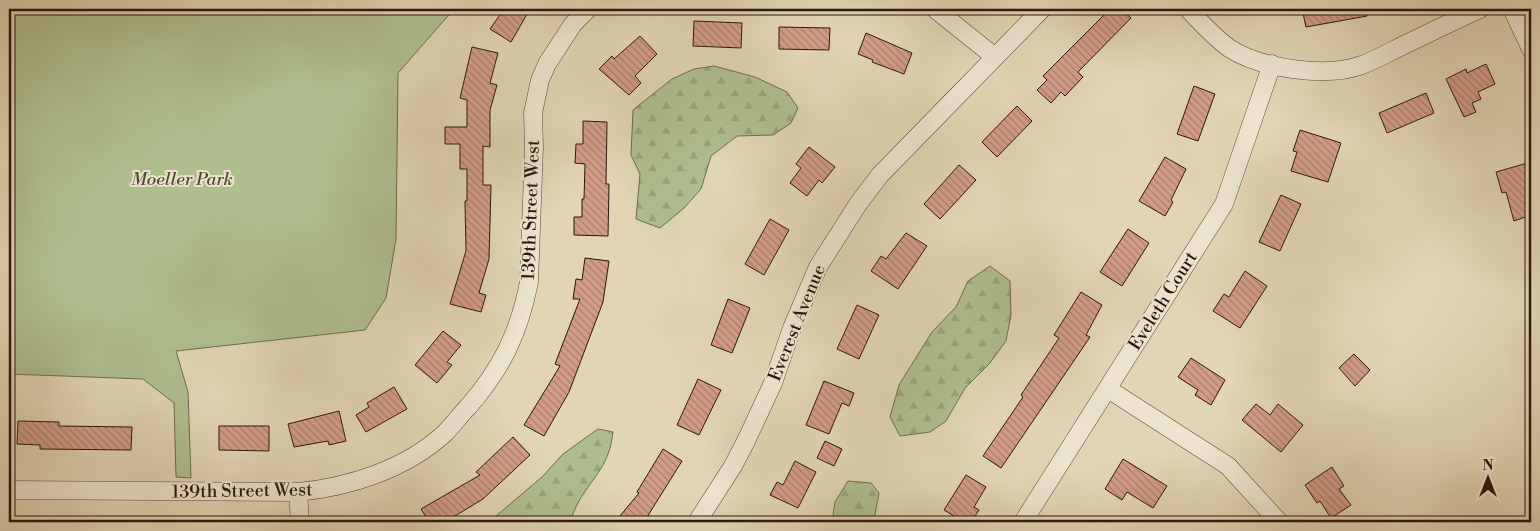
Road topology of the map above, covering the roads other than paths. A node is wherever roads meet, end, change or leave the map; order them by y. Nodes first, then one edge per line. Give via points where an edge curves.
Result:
1 (588, 9) edge
2 (934, 9) edge
3 (1042, 9) edge
4 (1188, 9) edge
5 (1480, 9) edge
6 (1512, 9) edge
7 (1531, 49) edge
8 (996, 57) junction
9 (1272, 64) junction
10 (1108, 389) junction
11 (9, 490) edge
12 (298, 492) junction
13 (300, 522) edge
14 (697, 522) edge
15 (1024, 522) edge
16 (1279, 522) edge

1 - 12 street, 139th Street West via 569,30 540,80 533,113 529,282 525,304 507,354 480,393 445,432 422,451 376,474 319,490
2 - 8 street
3 - 8 street, Everest Avenue
4 - 9 street via 1208,31 1230,48
5 - 9 street via 1362,65 1318,72
6 - 7 street
8 - 14 street, Everest Avenue via 880,175 858,204 818,267 773,383 746,441
9 - 10 street, Eveleth Court via 1224,204
10 - 15 street, Eveleth Court
10 - 16 street via 1228,466
11 - 12 street, 139th Street West
12 - 13 street

